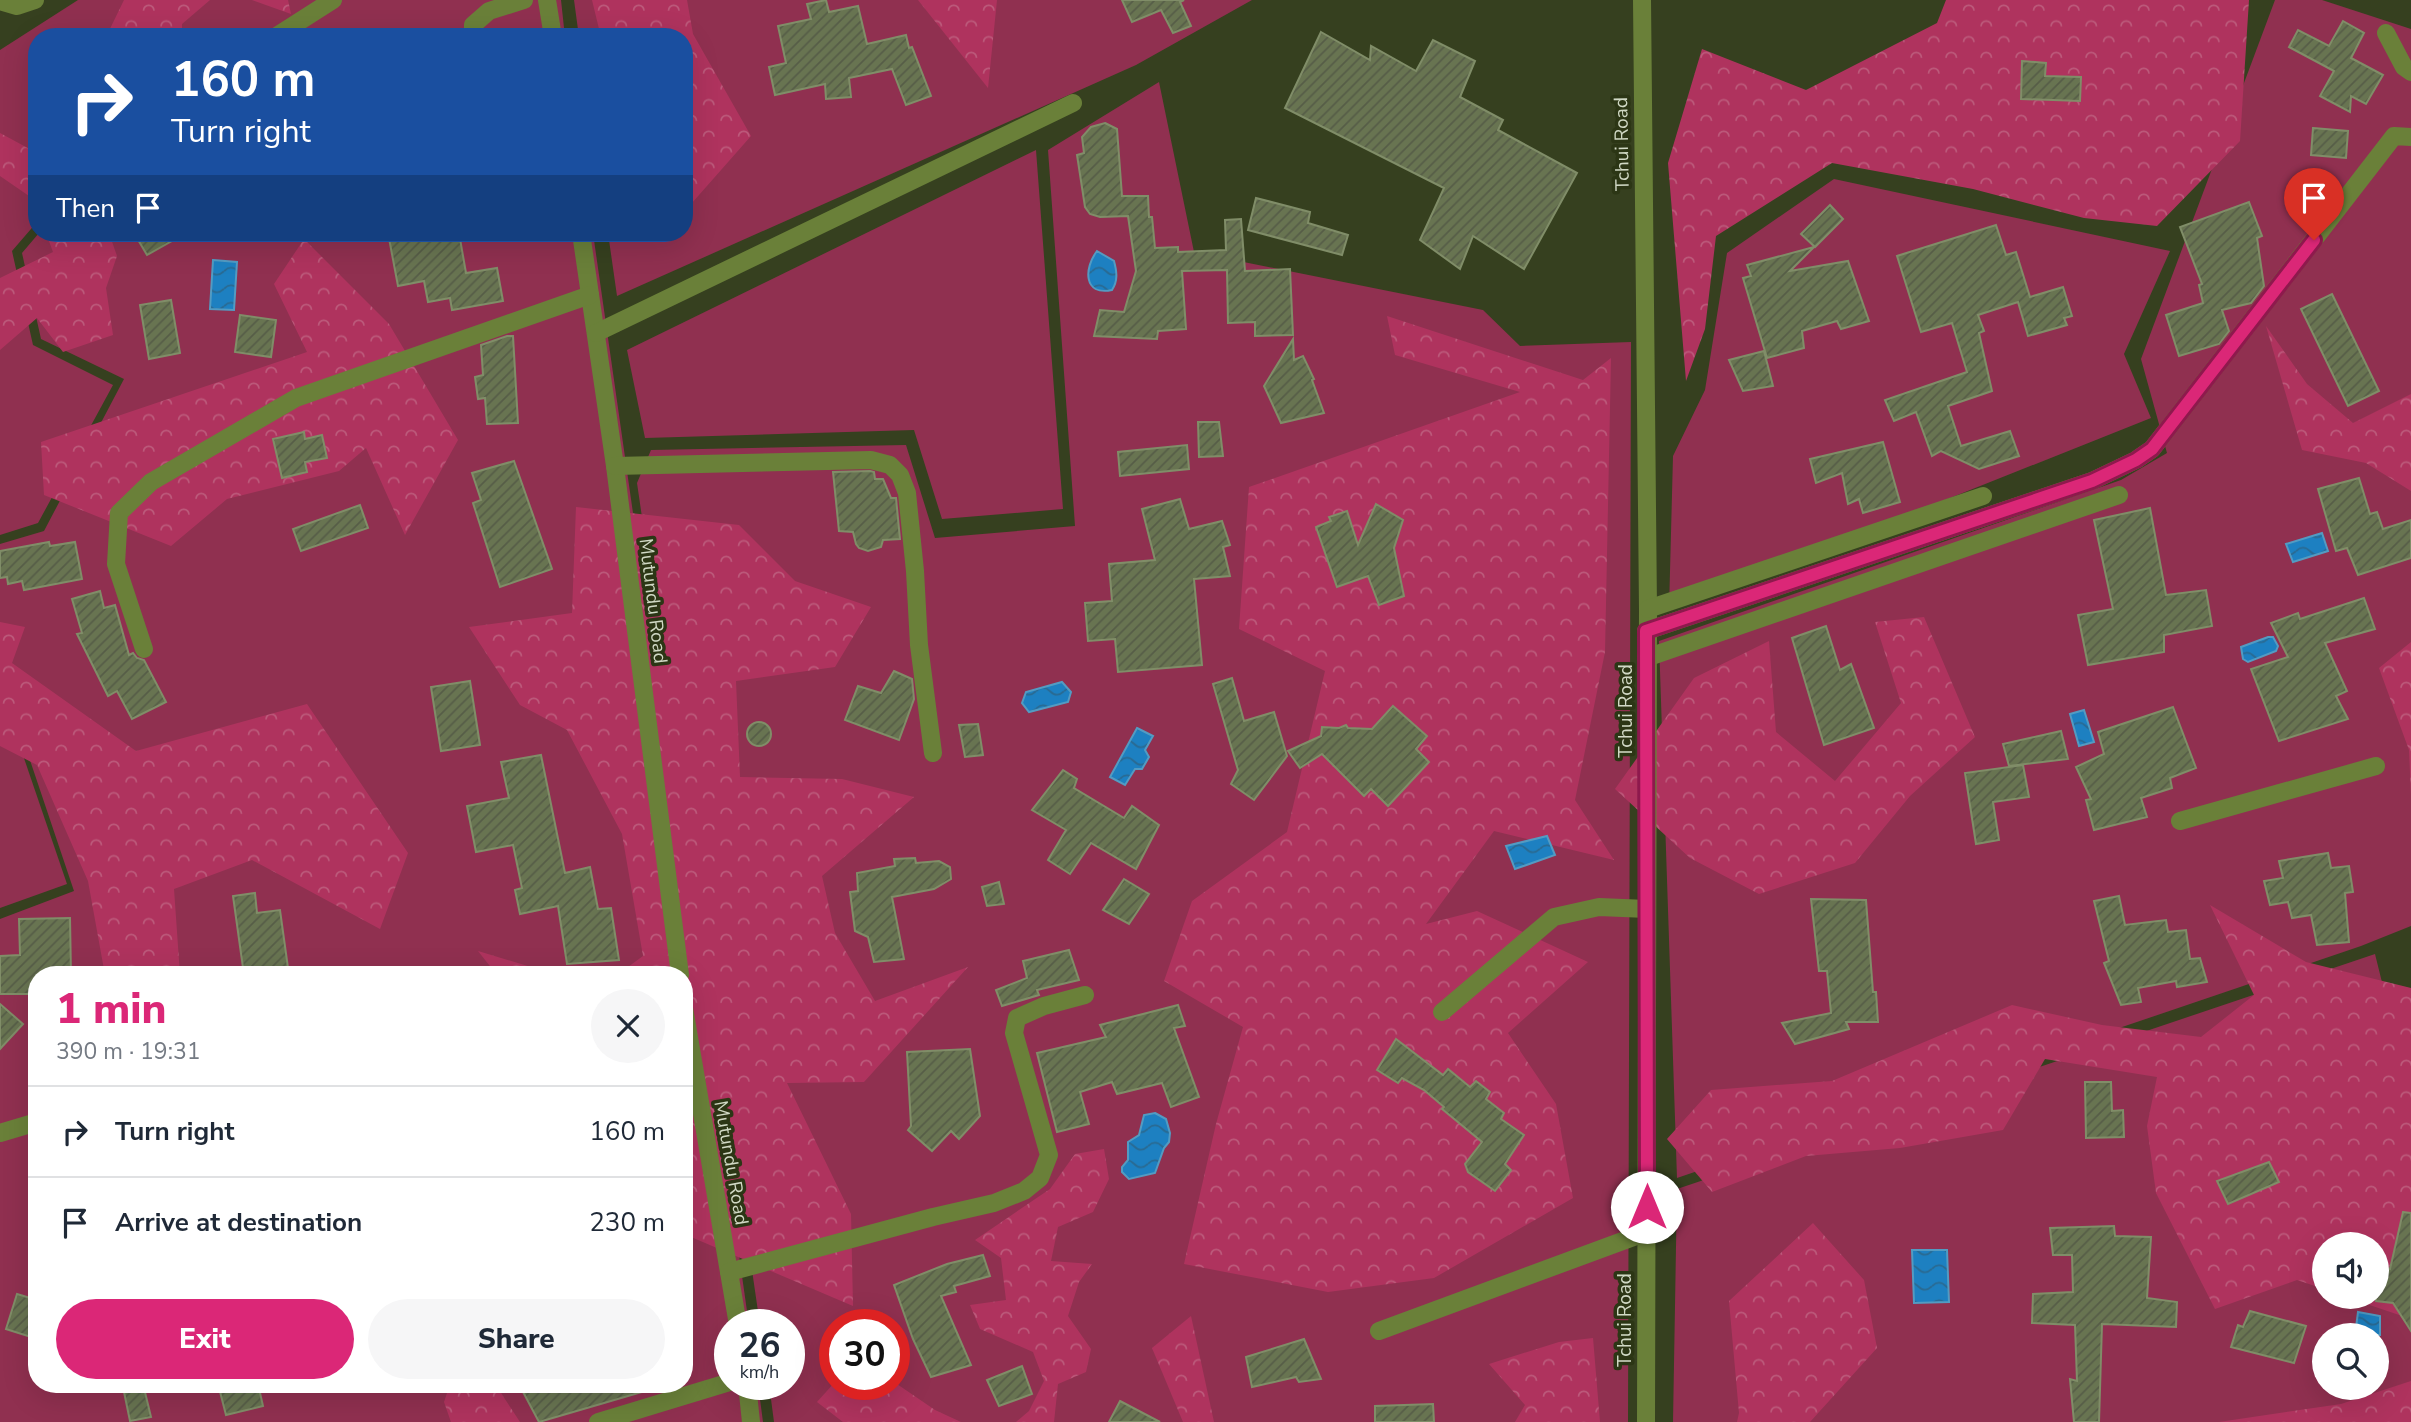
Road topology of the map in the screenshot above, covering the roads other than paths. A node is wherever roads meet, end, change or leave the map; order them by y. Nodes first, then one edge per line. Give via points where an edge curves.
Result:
1 (34, 0) edge
2 (333, 0) edge
3 (524, 0) edge
4 (547, 0) edge
5 (1642, 0) edge
6 (0, 1) edge
7 (289, 28) edge
8 (473, 28) edge
9 (552, 28) edge
10 (2386, 33) dead end
11 (2411, 72) edge
12 (1073, 103) dead end
13 (2402, 137) edge
14 (582, 242) edge
15 (590, 295) junction
16 (596, 333) junction
17 (615, 466) junction
18 (2119, 495) dead end
19 (1983, 496) dead end
20 (1648, 609) junction
21 (1646, 631) junction
22 (144, 649) dead end
23 (1646, 658) junction
24 (933, 753) dead end
25 (2376, 766) dead end
26 (2180, 821) dead end
27 (1647, 909) junction
28 (679, 966) edge
29 (1085, 995) dead end
30 (1442, 1012) dead end
31 (693, 1063) edge
32 (28, 1125) edge
33 (0, 1133) edge
34 (1647, 1232) junction
35 (729, 1272) junction
36 (735, 1309) edge
37 (1379, 1331) dead end
38 (714, 1387) edge
39 (749, 1400) edge
40 (598, 1422) edge
41 (751, 1422) edge
42 (1646, 1422) edge

1 - 6 street via 17,6
2 - 7 street
3 - 8 street via 489,11
4 - 9 street
5 - 20 street, Tchui Road
10 - 11 street
12 - 16 street
13 - 21 street via 2152,449 2136,460 2092,481
14 - 15 street, Mutundu Road
15 - 16 street, Mutundu Road
15 - 22 street via 296,398 151,482 119,513 116,564
16 - 17 street, Mutundu Road
17 - 24 street via 871,460 890,465 907,493
17 - 28 street, Mutundu Road
18 - 23 street
19 - 20 street
20 - 21 street, Tchui Road
21 - 23 street, Tchui Road
23 - 27 street, Tchui Road
25 - 26 street
27 - 30 street via 1600,907 1554,917
27 - 34 street, Tchui Road
29 - 35 street via 1017,1018 1014,1033 1049,1155 1041,1178 994,1203
31 - 35 street, Mutundu Road
32 - 33 street
34 - 37 street
34 - 42 street, Tchui Road
35 - 36 street, Mutundu Road
38 - 40 street
39 - 41 street

